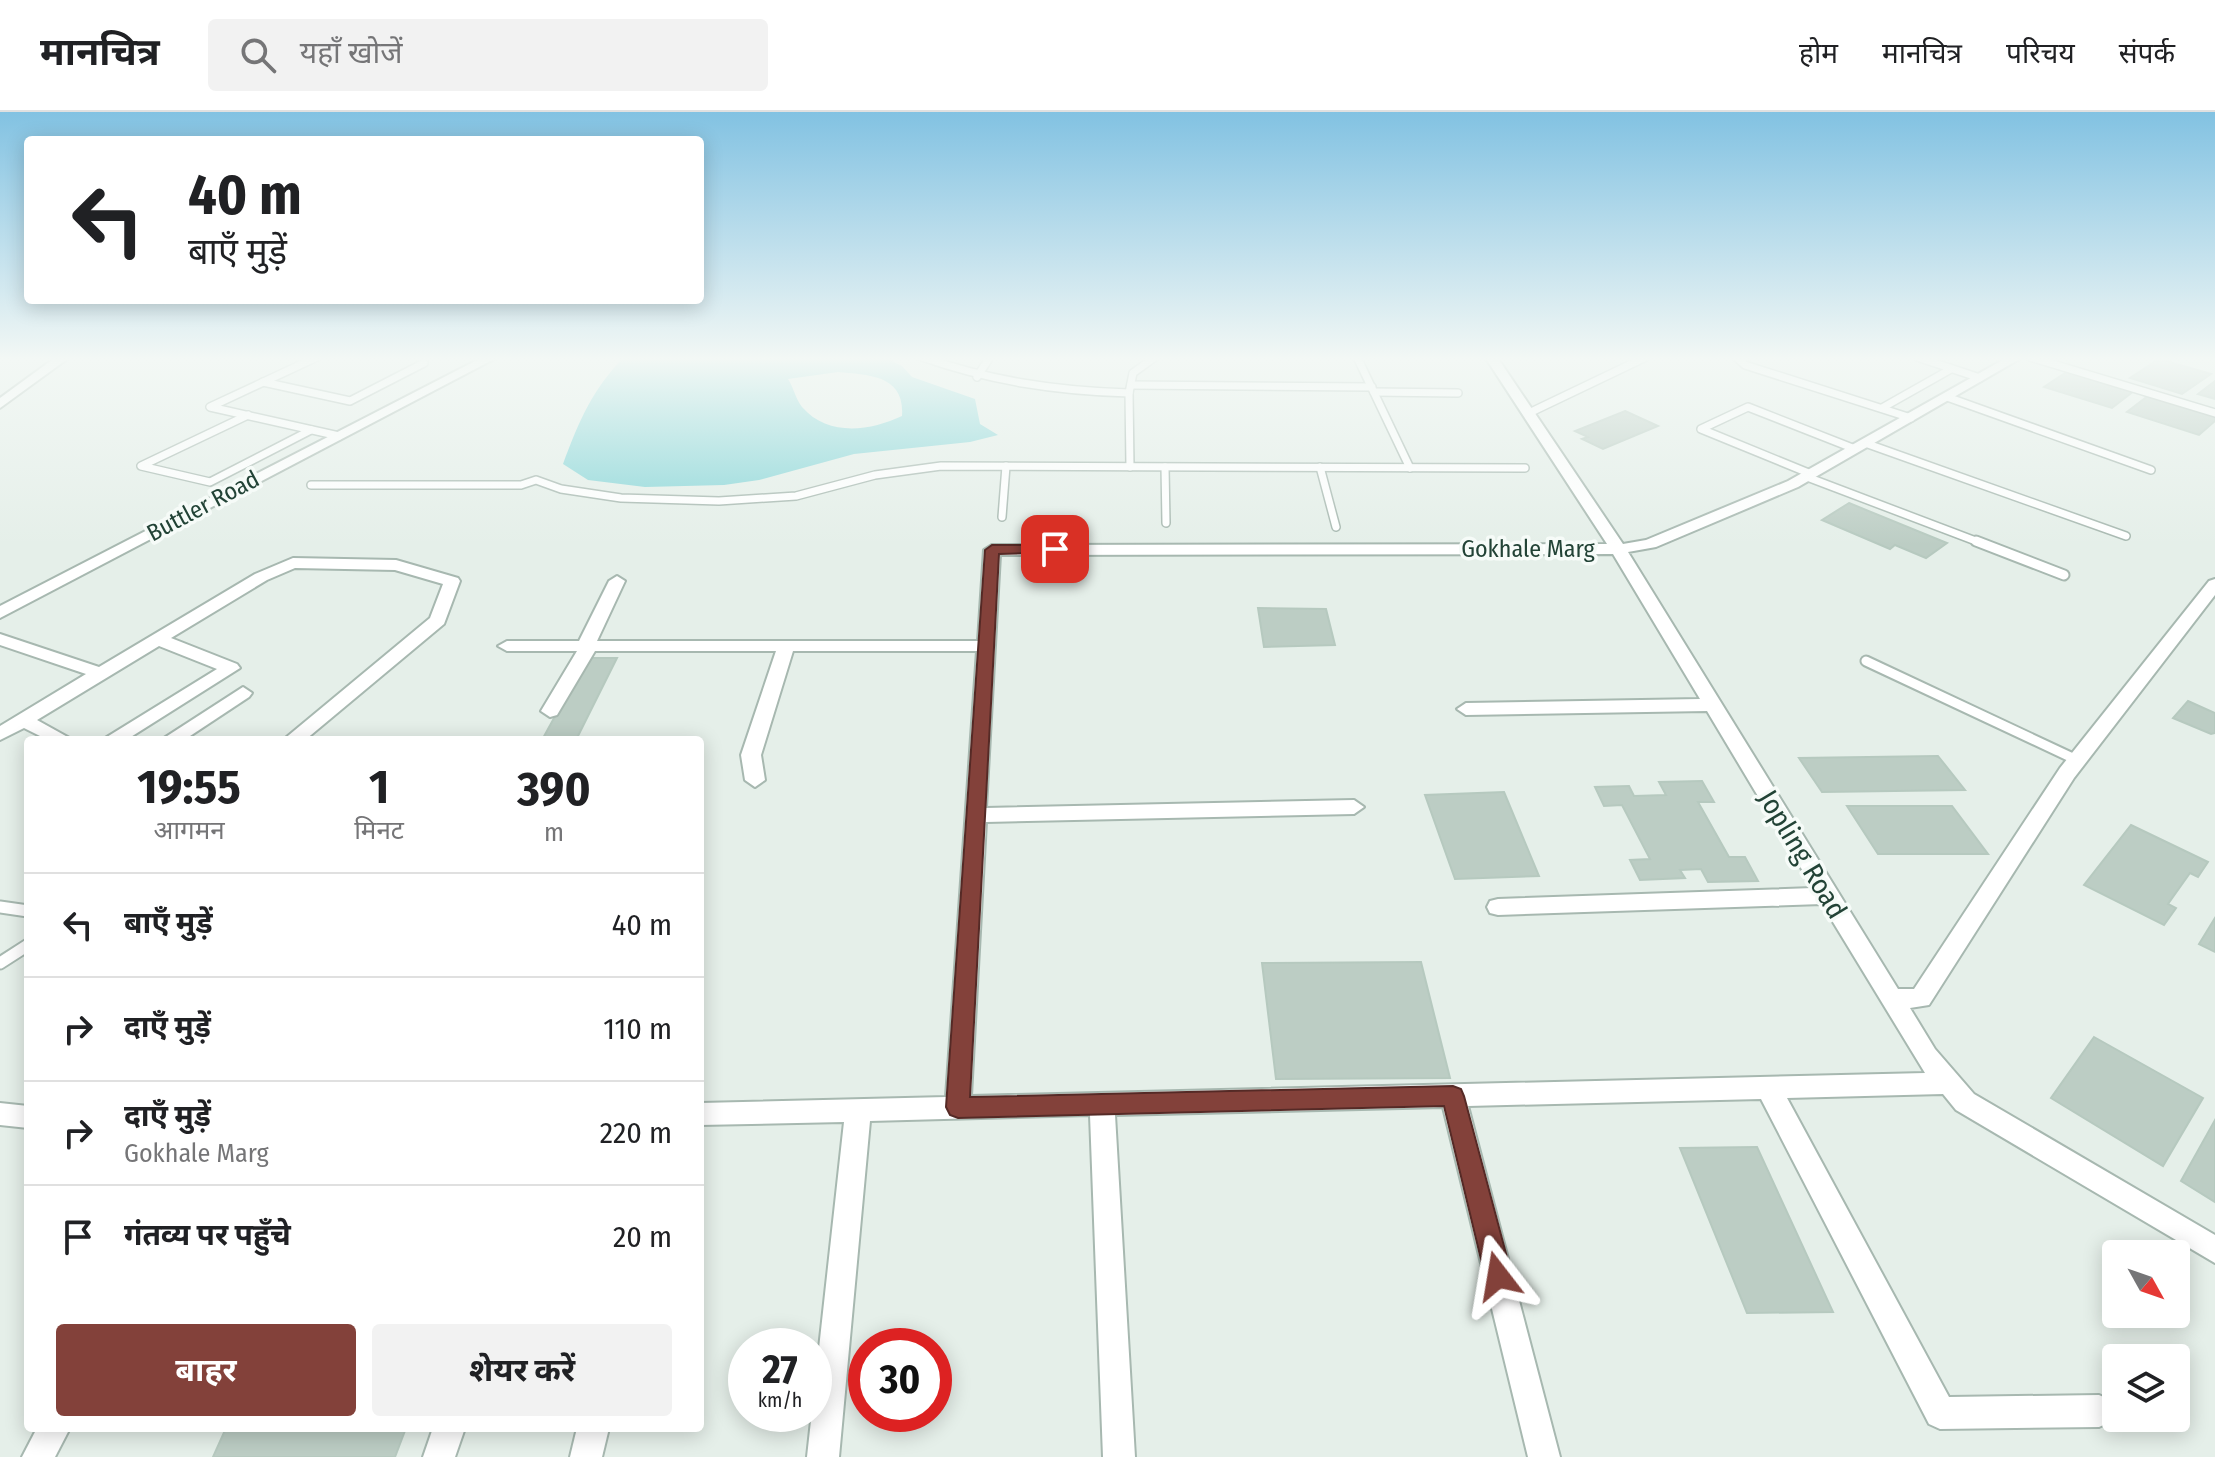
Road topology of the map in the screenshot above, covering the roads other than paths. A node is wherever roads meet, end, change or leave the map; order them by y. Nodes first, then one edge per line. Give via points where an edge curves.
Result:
1 (238, 420) edge
2 (268, 420) edge
3 (370, 420) edge
4 (1130, 420) edge
5 (1387, 420) edge
6 (1533, 420) edge
7 (1721, 420) edge
8 (1785, 420) edge
9 (1908, 420) edge
10 (2011, 420) edge
11 (311, 430) junction
12 (339, 436) junction
13 (1860, 446) junction
14 (1006, 466) junction
15 (1130, 467) junction
16 (1165, 467) junction
17 (1320, 467) junction
18 (1410, 468) junction
19 (1525, 468) dead end
20 (2151, 470) dead end
21 (1809, 476) junction
22 (311, 485) dead end
23 (1002, 517) dead end
24 (1166, 523) dead end
25 (1336, 527) dead end
26 (2126, 536) dead end
27 (1618, 549) junction
28 (2064, 575) dead end
29 (617, 581) dead end
30 (2215, 584) edge
31 (0, 613) edge
32 (0, 639) edge
33 (157, 639) junction
34 (507, 646) dead end
35 (589, 646) junction
36 (786, 646) junction
37 (986, 646) junction
38 (1866, 661) dead end
39 (100, 673) junction
40 (243, 693) dead end
41 (1713, 705) junction
42 (1466, 709) dead end
43 (550, 711) dead end
44 (23, 720) junction
45 (0, 734) edge
46 (55, 736) edge
47 (119, 736) edge
48 (177, 736) edge
49 (298, 736) edge
50 (2077, 760) junction
51 (755, 780) dead end
52 (1354, 807) dead end
53 (976, 815) junction
54 (1829, 896) junction
55 (0, 907) edge
56 (1498, 907) dead end
57 (24, 910) edge
58 (24, 948) edge
59 (0, 963) edge
60 (1892, 999) junction
61 (1950, 1083) junction
62 (1769, 1088) junction
63 (1453, 1096) junction
64 (1102, 1104) junction
65 (958, 1107) junction
66 (858, 1110) junction
67 (704, 1114) edge
68 (2215, 1250) edge
69 (2099, 1411) dead end
70 (52, 1432) edge
71 (448, 1432) edge
72 (592, 1432) edge
73 (38, 1457) edge
74 (439, 1457) edge
75 (586, 1457) edge
76 (823, 1457) edge
77 (1119, 1457) edge
78 (1544, 1457) edge

1 - 11 lane via 141,466 210,482
2 - 11 lane
3 - 12 street, Buttler Road
4 - 15 lane
5 - 18 lane
6 - 27 street, Jopling Road
7 - 21 lane via 1701,429
8 - 13 lane
9 - 13 street, Gokhale Marg
10 - 20 lane
11 - 12 lane
12 - 31 street, Buttler Road
13 - 21 street, Gokhale Marg
13 - 26 lane
14 - 15 lane
14 - 22 lane via 941,466 875,475 796,496 719,501 621,498 536,480 521,485
14 - 23 lane
15 - 16 lane
16 - 17 lane
16 - 24 lane
17 - 18 lane
17 - 25 lane
18 - 19 lane
21 - 27 street, Gokhale Marg via 1650,544
21 - 28 lane
27 - 37 street, Gokhale Marg via 992,550
27 - 41 street, Jopling Road
29 - 35 street
30 - 50 street
32 - 39 street
33 - 39 street
33 - 47 street via 231,668
33 - 49 street via 293,563 396,565 452,581 438,620
34 - 35 street
35 - 36 street
35 - 43 street
36 - 37 street
36 - 51 street via 751,755
37 - 53 street
38 - 50 lane
39 - 44 street
40 - 48 street
41 - 42 street
41 - 54 street, Jopling Road
44 - 45 street
44 - 46 street
50 - 60 street via 1921,998
52 - 53 street
53 - 65 street
54 - 56 street
54 - 60 street, Jopling Road
55 - 57 lane
58 - 59 lane
60 - 61 street, Jopling Road via 1926,1056
61 - 62 street
61 - 68 street, Jopling Road via 1965,1102
62 - 63 street
62 - 69 street via 1940,1413
63 - 64 street
63 - 78 street
64 - 65 street
64 - 77 street
65 - 66 street
66 - 67 street
66 - 76 street
70 - 73 street
71 - 74 street
72 - 75 street

